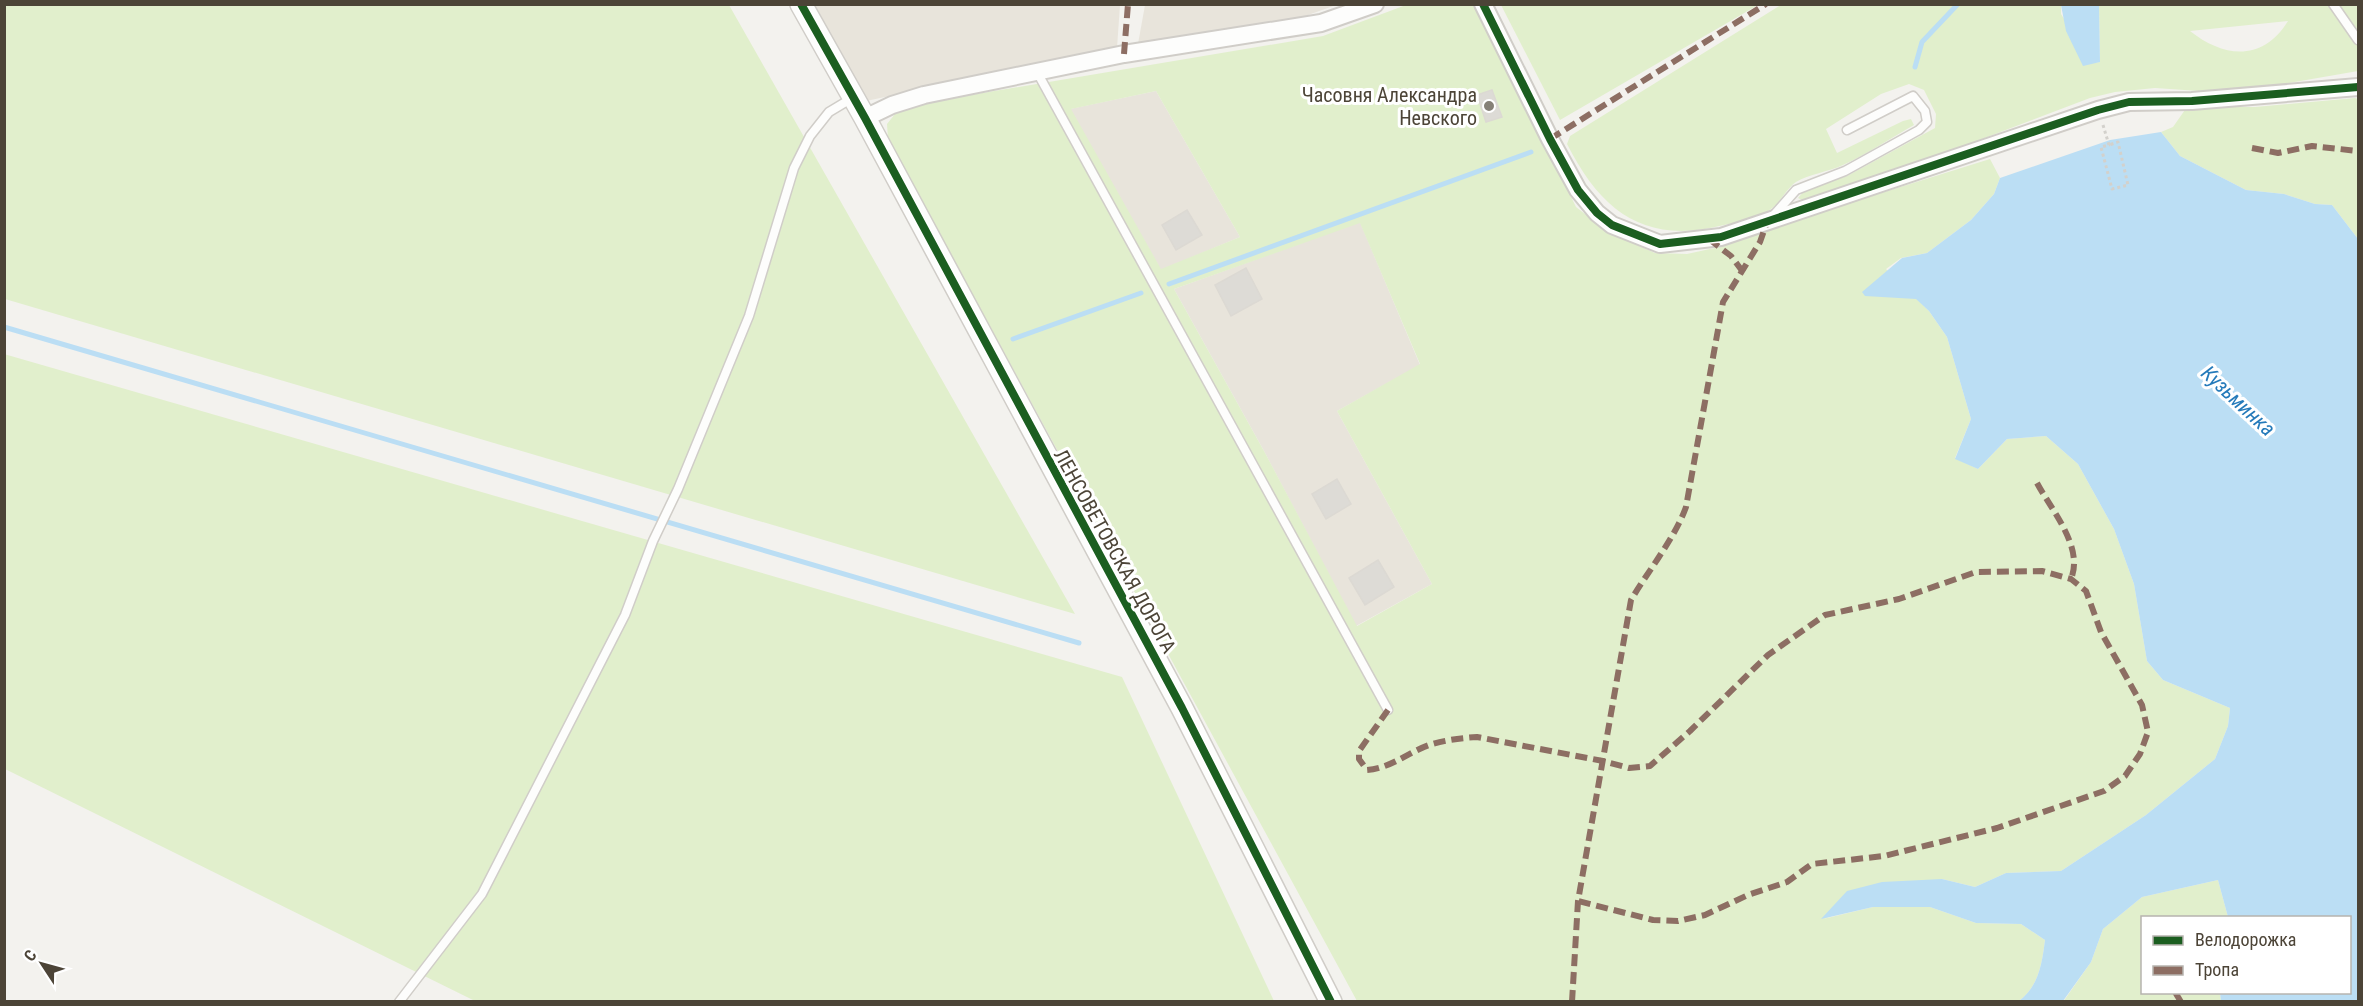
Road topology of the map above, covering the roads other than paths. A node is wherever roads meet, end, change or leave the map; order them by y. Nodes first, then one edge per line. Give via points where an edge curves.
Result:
1 (801, 4) edge
2 (1375, 4) edge
3 (1484, 4) edge
4 (2333, 4) edge
5 (2358, 40) edge
6 (1037, 72) junction
7 (2358, 87) edge
8 (844, 103) dead end
9 (865, 118) junction
10 (1847, 130) dead end
11 (1767, 222) junction
12 (1388, 710) dead end
13 (399, 1002) edge
14 (1331, 1002) edge

1 - 9 street, ЛЕНСОВЕТОВСКАЯ ДОРОГА
2 - 6 street via 1321,23
3 - 11 street via 1578,190 1611,225 1660,244 1721,237
4 - 5 lane
6 - 9 street via 924,95
6 - 12 lane
7 - 11 street via 2192,101 2129,102
8 - 13 lane via 828,112 794,168 749,316 625,615 482,894
9 - 14 street, ЛЕНСОВЕТОВСКАЯ ДОРОГА via 1182,708
10 - 11 lane via 1913,96 1925,111 1927,122 1845,171 1796,189

